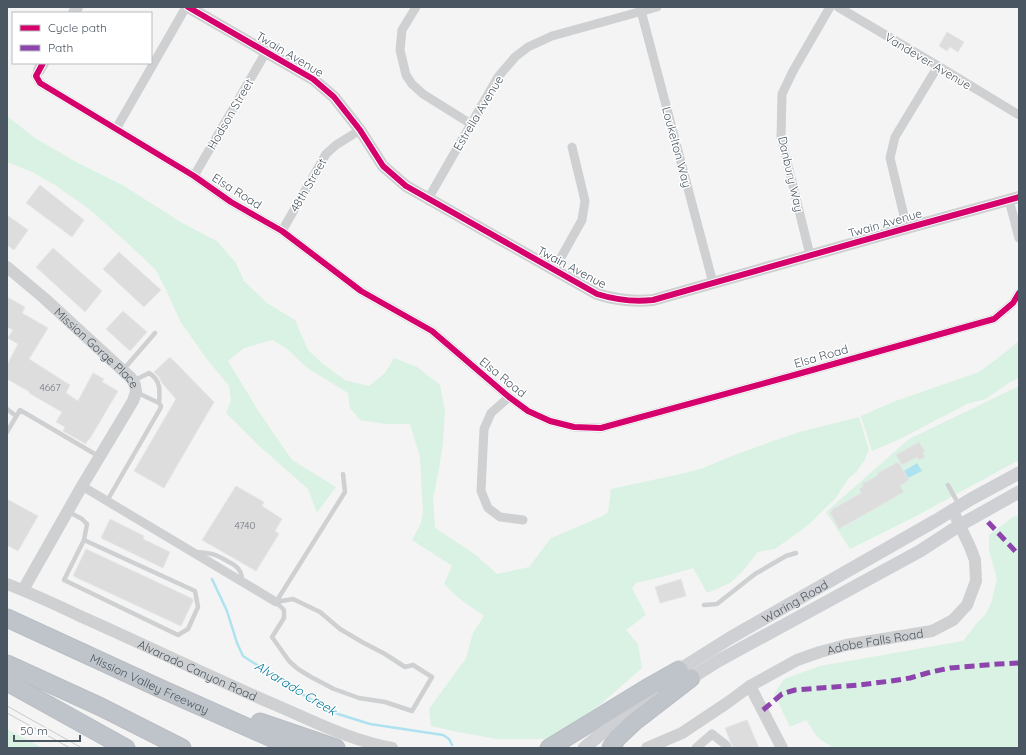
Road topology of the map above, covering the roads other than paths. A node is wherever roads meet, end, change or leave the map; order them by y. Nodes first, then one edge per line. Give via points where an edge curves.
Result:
1 (416, 7) edge
2 (657, 7) edge
3 (830, 7) edge
4 (838, 7) edge
5 (194, 8) edge
6 (640, 9) edge
7 (266, 52) junction
8 (938, 66) junction
9 (41, 67) edge
10 (1019, 115) edge
11 (471, 124) junction
12 (116, 129) junction
13 (360, 130) junction
14 (572, 147) dead end
15 (194, 176) junction
16 (428, 199) junction
17 (1014, 199) edge
18 (907, 228) junction
19 (282, 231) junction
20 (1019, 238) edge
21 (810, 255) junction
22 (7, 267) edge
23 (554, 270) junction
24 (713, 283) junction
25 (1019, 292) edge
26 (155, 333) dead end
27 (123, 370) junction
28 (135, 387) junction
29 (509, 397) junction
30 (159, 403) junction
31 (7, 409) edge
32 (16, 416) junction
33 (7, 432) edge
34 (100, 457) junction
35 (1019, 473) edge
36 (343, 474) dead end
37 (948, 485) dead end
38 (82, 486) junction
39 (1019, 492) edge
40 (107, 501) junction
41 (956, 508) junction
42 (68, 511) junction
43 (523, 520) dead end
44 (960, 525) junction
45 (84, 540) junction
46 (796, 553) dead end
47 (7, 584) edge
48 (23, 590) junction
49 (276, 602) junction
50 (704, 605) dead end
51 (7, 618) edge
52 (7, 664) edge
53 (685, 674) junction
54 (7, 682) edge
55 (750, 686) junction
56 (157, 687) junction
57 (126, 748) edge
58 (182, 748) edge
59 (294, 748) edge
60 (336, 748) edge
61 (392, 748) edge
62 (549, 748) edge
63 (584, 748) edge
64 (596, 748) edge
65 (611, 748) edge
66 (647, 748) edge
67 (696, 748) edge
68 (728, 748) edge
69 (782, 748) edge

1 - 11 street via 402,30 400,50 406,75 423,94
2 - 6 street, Estrella Avenue
3 - 21 street, Danbury Way via 782,94 781,137
4 - 8 street, Vandever Avenue
5 - 7 street, Twain Avenue
5 - 12 street
6 - 11 street, Estrella Avenue via 552,36 528,47 515,57 498,77
6 - 24 street, Loukelton Way
7 - 13 street, Twain Avenue via 313,79 334,97
7 - 15 street, Hodson Street
8 - 10 street, Vandever Avenue
8 - 18 street via 895,137 890,158
9 - 12 street, Elsa Road via 36,76 40,83
11 - 16 street, Estrella Avenue
12 - 15 street, Elsa Road
13 - 16 street, Twain Avenue via 383,166 406,186
13 - 19 street, 48th Street via 326,154
14 - 23 street via 585,201 582,220
15 - 19 street, Elsa Road via 231,202
16 - 23 street, Twain Avenue
17 - 18 street, Twain Avenue
17 - 20 street
18 - 21 street, Twain Avenue
19 - 29 street, Elsa Road via 361,291 432,331
21 - 24 street, Twain Avenue
22 - 27 street, Mission Gorge Place
23 - 24 street, Twain Avenue via 611,299 653,300
25 - 29 street, Elsa Road via 1013,303 994,319 601,428 574,427 550,421 528,411
26 - 27 lane
27 - 28 street, Mission Gorge Place
28 - 30 lane
28 - 30 lane via 149,373 155,377 160,387
28 - 34 street, Mission Gorge Place via 128,410
29 - 43 street via 491,413 484,429 481,492 488,508 500,517
30 - 40 lane via 160,409
31 - 32 lane
32 - 33 lane
32 - 34 lane via 20,410
34 - 38 street, Mission Gorge Place
35 - 41 main road, Waring Road
36 - 49 lane via 345,492
37 - 41 lane
38 - 40 street
38 - 42 street, Mission Gorge Place
39 - 44 main road, Waring Road
40 - 49 street
41 - 44 street, Adobe Falls Road
41 - 53 main road, Waring Road via 730,638
42 - 45 lane via 87,524
42 - 48 street, Mission Gorge Place
44 - 53 main road, Waring Road via 920,551 718,661
44 - 55 street, Adobe Falls Road via 975,560 976,581 967,605 953,620 932,631 846,645 820,652 797,660
45 - 45 lane via 195,591 198,606 188,629 178,635 64,580
46 - 50 lane via 755,574 717,604
47 - 48 street, Alvarado Canyon Road
48 - 61 street, Alvarado Canyon Road via 239,690 352,738
49 - 49 lane via 284,610 284,618 272,637 289,661 334,689 412,711 432,677 413,666 405,667 340,629 320,612 293,599
51 - 56 highway, Mission Valley Freeway
52 - 58 highway
53 - 62 highway via 636,695
53 - 63 main road, Waring Road
53 - 64 main road, Waring Road via 672,690
53 - 65 highway via 617,738
54 - 57 highway
55 - 66 street via 682,733
55 - 69 street
56 - 59 highway, Mission Valley Freeway
56 - 60 highway
67 - 68 street via 712,734

